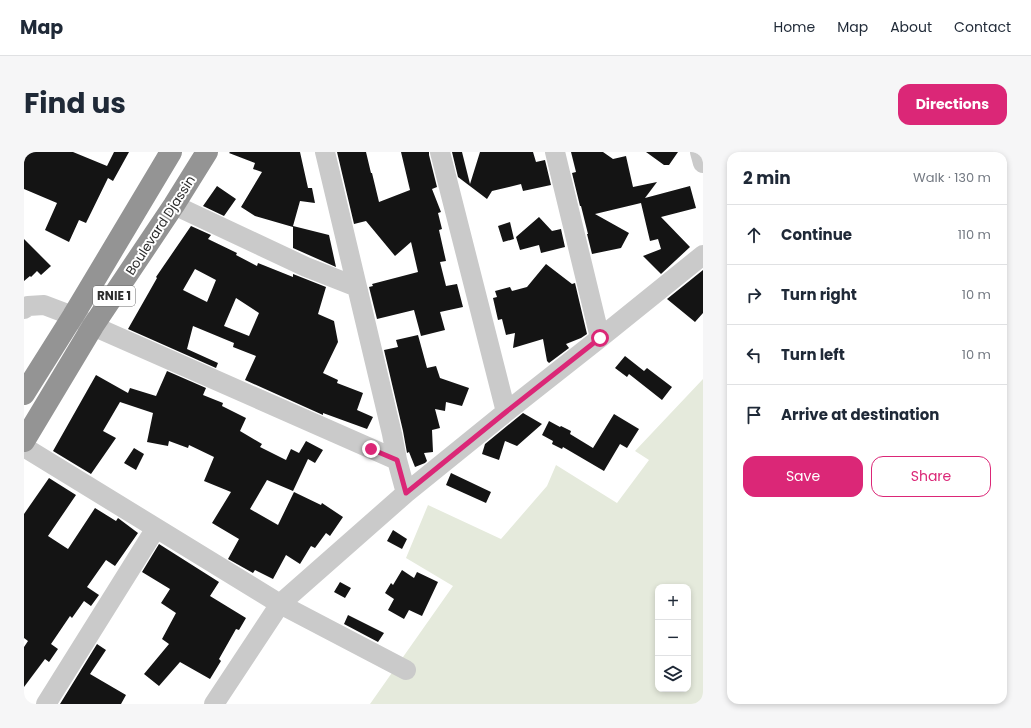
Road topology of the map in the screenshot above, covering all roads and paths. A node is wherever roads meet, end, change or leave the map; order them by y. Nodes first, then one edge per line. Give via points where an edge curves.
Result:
1 (171, 152) edge
2 (207, 152) edge
3 (325, 152) edge
4 (440, 152) edge
5 (555, 152) edge
6 (700, 152) edge
7 (703, 163) edge
8 (174, 205) junction
9 (703, 255) edge
10 (357, 287) junction
11 (24, 309) edge
12 (73, 316) junction
13 (94, 326) junction
14 (600, 338) junction
15 (24, 394) edge
16 (506, 412) junction
17 (392, 434) junction
18 (24, 441) edge
19 (24, 447) edge
20 (371, 449) junction
21 (397, 460) junction
22 (406, 493) junction
23 (156, 528) junction
24 (280, 604) junction
25 (406, 670) dead end
26 (46, 704) edge
27 (214, 704) edge

1 - 12 highway, Boulevard Djassin / RNIE 1
2 - 8 highway, Boulevard Djassin / RNIE 1
3 - 10 street
4 - 16 street
5 - 14 street
6 - 7 street
8 - 10 street via 306,267
8 - 13 highway, Boulevard Djassin / RNIE 1
9 - 14 street
10 - 17 street
11 - 12 street via 28,306 44,305
12 - 13 street
12 - 15 highway, Boulevard Djassin / RNIE 1
13 - 18 highway, Boulevard Djassin / RNIE 1
13 - 20 street
14 - 16 street
16 - 22 street
17 - 20 street
17 - 21 street
19 - 23 street
20 - 21 street
21 - 22 street
22 - 24 street
23 - 24 street
23 - 26 street
24 - 25 street
24 - 27 street

